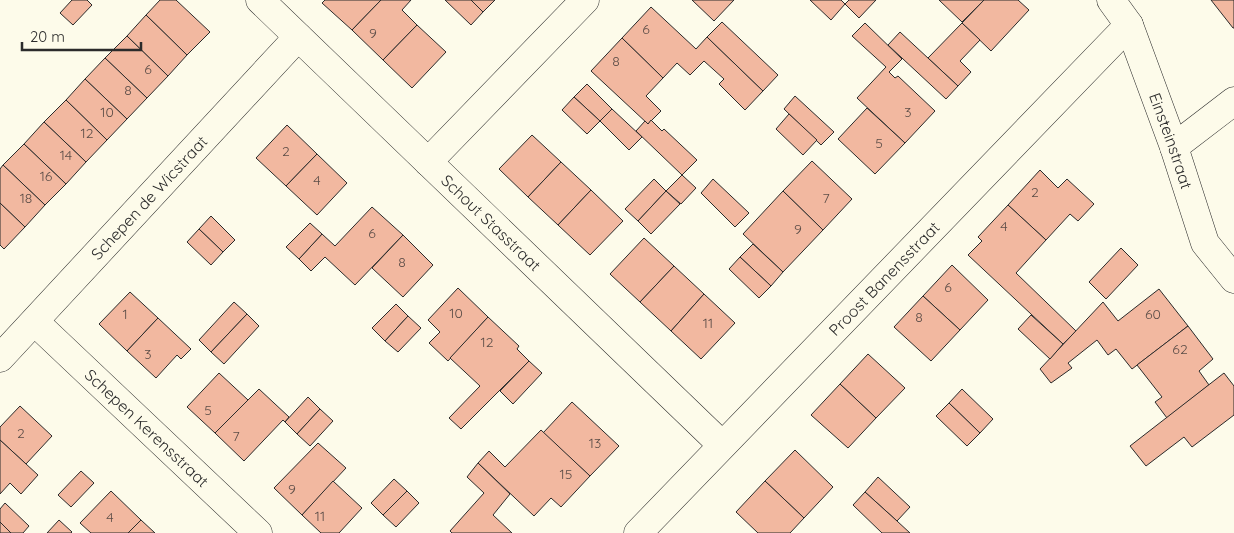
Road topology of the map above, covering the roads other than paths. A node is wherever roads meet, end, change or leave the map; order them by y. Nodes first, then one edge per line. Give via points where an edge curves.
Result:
1 (260, 0) edge
2 (585, 0) edge
3 (1110, 0) edge
4 (1130, 25) junction
5 (298, 37) junction
6 (1234, 101) edge
7 (1174, 147) junction
8 (428, 162) junction
9 (1234, 279) edge
10 (35, 322) junction
11 (0, 358) edge
12 (722, 445) junction
13 (258, 533) edge
14 (638, 533) edge

1 - 5 street, Schout Stasstraat
2 - 8 street
3 - 4 street, Einsteinstraat
4 - 7 street, Einsteinstraat
4 - 12 street, Proost Banensstraat
5 - 8 street, Schout Stasstraat
5 - 10 street, Schepen de Wicstraat
6 - 7 street
7 - 9 street, Einsteinstraat via 1206,243
8 - 12 street, Schout Stasstraat
10 - 11 street, Schepen de Wicstraat
10 - 13 street, Schepen Kerensstraat
12 - 14 street, Proost Banensstraat

